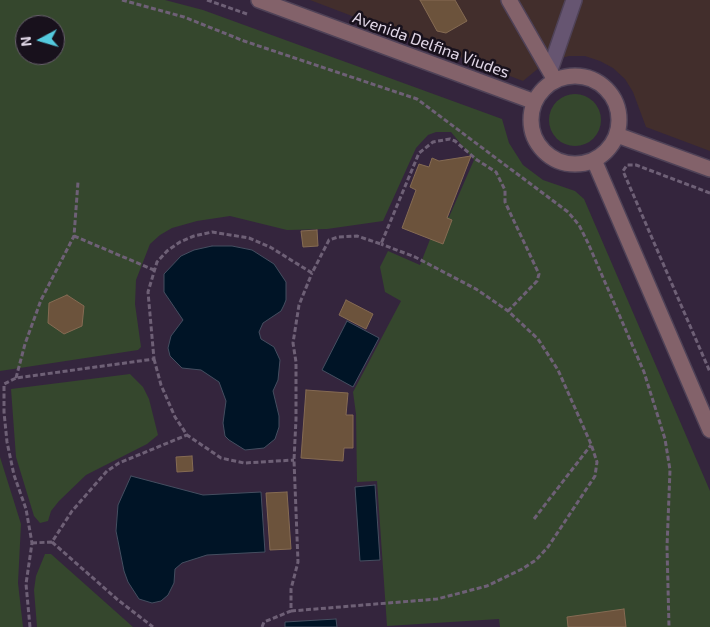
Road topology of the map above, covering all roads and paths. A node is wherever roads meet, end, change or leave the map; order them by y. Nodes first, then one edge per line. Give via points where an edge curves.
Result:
1 (122, 0) edge
2 (259, 0) edge
3 (509, 0) edge
4 (574, 0) edge
5 (553, 75) junction
6 (535, 102) junction
7 (617, 135) junction
8 (594, 160) junction
9 (710, 169) edge
10 (78, 182) dead end
11 (710, 193) edge
12 (74, 236) junction
13 (381, 244) junction
14 (154, 270) junction
15 (312, 273) junction
16 (508, 311) junction
17 (154, 359) junction
18 (710, 372) edge
19 (16, 378) junction
20 (4, 412) junction
21 (0, 416) edge
22 (710, 430) edge
23 (187, 435) junction
24 (591, 444) junction
25 (294, 460) junction
26 (534, 519) dead end
27 (52, 542) junction
28 (32, 543) junction
29 (291, 611) junction
30 (30, 627) edge
31 (153, 627) edge
32 (262, 627) edge
33 (669, 627) edge

1 - 33 path via 184,17 244,41 417,99 568,212 588,243 637,355 665,439 670,470 667,548
2 - 6 main road, Avenida Delfina Viudes
3 - 5 main road
4 - 5 street
5 - 6 main road
5 - 7 main road via 585,76 610,92 620,121
6 - 8 main road via 531,117 533,132 540,146 564,163 580,164
7 - 8 main road via 604,154
7 - 9 main road
8 - 22 main road
10 - 12 path
11 - 18 path via 636,165 627,165 623,171
12 - 14 path
12 - 19 path via 41,300
13 - 15 path via 357,236 329,240
13 - 16 path via 451,275
13 - 16 path via 423,148 438,140 455,141 496,172 506,190 505,202 539,274 537,281
14 - 15 path via 167,251 180,242 212,232 249,238
14 - 17 path via 148,292
15 - 25 path via 294,328
16 - 24 path via 548,353
17 - 19 path
17 - 23 path via 161,385
19 - 20 path via 4,384
20 - 21 path
20 - 28 path via 11,462 26,509
23 - 25 path via 221,458 244,463
23 - 27 path via 119,463 108,471 72,511
24 - 26 path
24 - 29 path via 597,462 595,476 548,547 522,569 487,586 438,599
25 - 29 path via 298,562 291,589
27 - 28 path
27 - 31 path
28 - 30 path via 26,584
29 - 32 path via 264,622

